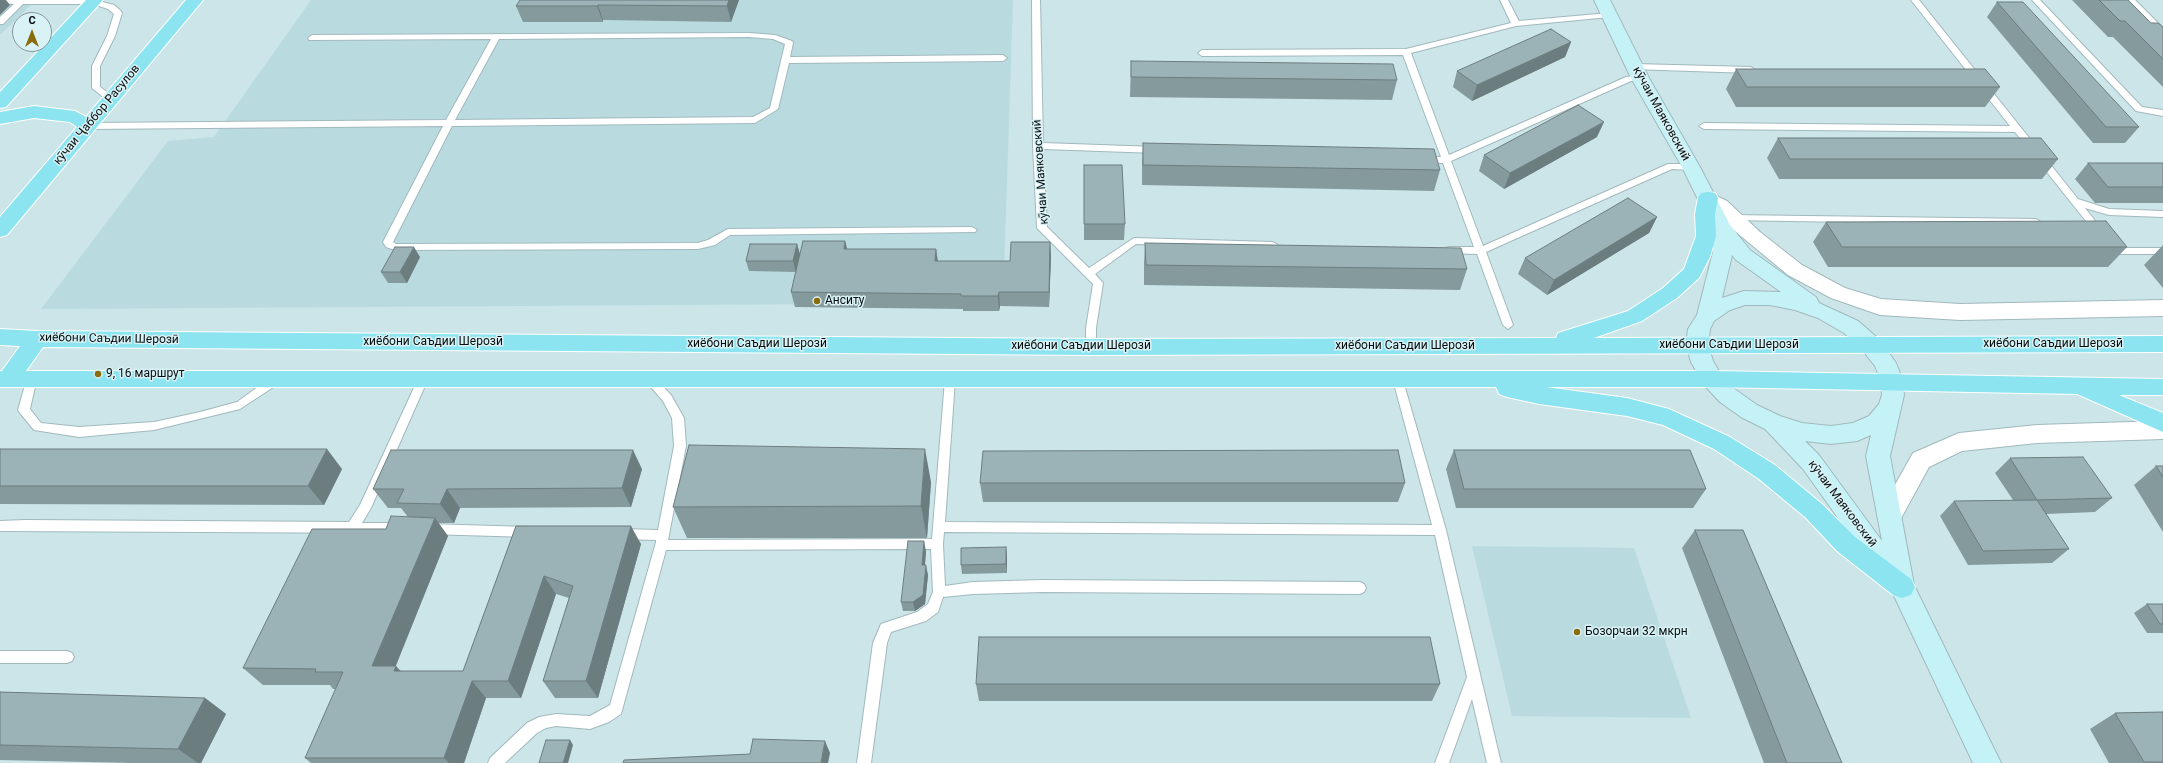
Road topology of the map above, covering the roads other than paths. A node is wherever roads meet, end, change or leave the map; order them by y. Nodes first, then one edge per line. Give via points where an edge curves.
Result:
1 (195, 0) edge
2 (1036, 0) edge
3 (1504, 0) edge
4 (1915, 0) edge
5 (2036, 0) edge
6 (2130, 0) edge
7 (0, 1) edge
8 (21, 1) junction
9 (94, 1) edge
10 (1606, 4) edge
11 (0, 22) edge
12 (1516, 24) junction
13 (2163, 33) edge
14 (496, 37) junction
15 (312, 38) dead end
16 (1406, 52) junction
17 (1202, 53) dead end
18 (1003, 58) dead end
19 (785, 60) junction
20 (1757, 70) edge
21 (1638, 73) junction
22 (1960, 75) edge
23 (1976, 75) junction
24 (111, 99) junction
25 (0, 103) edge
26 (2163, 113) edge
27 (0, 118) edge
28 (449, 123) junction
29 (88, 126) junction
30 (1704, 126) dead end
31 (2019, 129) junction
32 (1038, 146) junction
33 (1163, 150) edge
34 (1415, 159) edge
35 (1446, 160) junction
36 (1691, 167) junction
37 (1708, 198) junction
38 (2074, 201) junction
39 (2163, 214) edge
40 (1724, 221) junction
41 (2044, 222) edge
42 (2075, 222) edge
43 (2091, 222) junction
44 (0, 230) edge
45 (972, 230) dead end
46 (1283, 246) edge
47 (1441, 250) edge
48 (1480, 251) junction
49 (2163, 251) edge
50 (1088, 274) junction
51 (2163, 308) edge
52 (1826, 313) junction
53 (1707, 316) junction
54 (1508, 325) dead end
55 (2163, 330) edge
56 (0, 336) edge
57 (37, 339) junction
58 (2137, 344) junction
59 (2163, 344) edge
60 (1548, 345) junction
61 (1697, 345) junction
62 (1872, 346) junction
63 (1091, 347) junction
64 (32, 378) junction
65 (5, 379) edge
66 (278, 379) junction
67 (423, 379) junction
68 (1712, 379) junction
69 (648, 380) junction
70 (950, 380) junction
71 (1398, 380) junction
72 (1471, 380) junction
73 (1892, 381) junction
74 (2078, 387) junction
75 (2163, 387) edge
76 (1889, 408) junction
77 (1773, 423) junction
78 (2163, 423) edge
79 (2163, 430) edge
80 (1890, 516) junction
81 (0, 526) edge
82 (353, 527) junction
83 (938, 527) junction
84 (1440, 530) junction
85 (544, 532) edge
86 (607, 534) edge
87 (662, 540) junction
88 (937, 544) junction
89 (1360, 588) dead end
90 (1903, 588) junction
91 (939, 592) junction
92 (0, 657) edge
93 (67, 657) dead end
94 (1474, 677) junction
95 (495, 763) edge
96 (864, 763) edge
97 (1442, 763) edge
98 (1494, 763) edge
99 (1987, 763) edge

1 - 24 main road, кӯчаи Ҷаббор Расулов
2 - 32 lane, кӯчаи Маяковский
3 - 12 lane
4 - 23 lane
5 - 26 lane via 2139,109
6 - 13 lane
7 - 8 lane
8 - 9 lane
8 - 11 lane
9 - 24 lane via 111,7 118,13 112,36 96,66 96,88
9 - 25 main road
10 - 12 lane
10 - 21 street, кӯчаи Маяковский
12 - 16 lane
14 - 15 lane
14 - 19 lane via 755,35 775,37 789,43
14 - 28 lane
16 - 17 lane
16 - 35 lane
18 - 19 lane
19 - 28 lane via 774,109 755,120
20 - 21 lane
21 - 35 lane
21 - 36 street, кӯчаи Маяковский
22 - 23 lane
23 - 31 lane
24 - 29 main road, кӯчаи Ҷаббор Расулов
27 - 29 main road via 34,112 58,114 75,117
28 - 29 lane
28 - 45 lane via 388,242 395,247 698,246 728,232
29 - 44 main road, кӯчаи Ҷаббор Расулов
30 - 31 lane
31 - 38 lane
32 - 33 lane
32 - 50 lane, кӯчаи Маяковский via 1042,228
34 - 35 lane
35 - 48 lane
36 - 37 street, кӯчаи Маяковский
36 - 48 lane via 1671,166
37 - 40 street
37 - 60 main road via 1705,214 1706,236 1692,273 1670,293 1635,316
38 - 39 lane via 2109,212
38 - 43 lane
40 - 41 lane
40 - 51 street via 1753,237 1795,270 1838,293 1880,306 1960,312
40 - 52 street, кӯчаи Маяковский via 1743,255
40 - 53 street, кӯчаи Маяковский via 1723,252
42 - 43 lane
43 - 49 lane via 2113,250
46 - 50 lane via 1134,241
47 - 48 lane
48 - 54 lane
50 - 63 lane, кӯчаи Маяковский via 1098,284 1091,328
52 - 53 street, кӯчаи Маяковский via 1798,302 1744,298 1723,304
52 - 62 street, кӯчаи Маяковский via 1851,327
53 - 61 street, кӯчаи Маяковский via 1699,329
55 - 58 main road
56 - 57 main road, хиёбони Саъдии Шерозӣ
57 - 63 main road, хиёбони Саъдии Шерозӣ
57 - 65 main road
58 - 59 main road, хиёбони Саъдии Шерозӣ
58 - 62 main road, хиёбони Саъдии Шерозӣ
60 - 61 main road, хиёбони Саъдии Шерозӣ
60 - 63 main road, хиёбони Саъдии Шерозӣ
61 - 62 main road, хиёбони Саъдии Шерозӣ
61 - 68 street, кӯчаи Маяковский via 1702,362
62 - 73 street, кӯчаи Маяковский via 1885,363
64 - 65 main road
64 - 66 main road
64 - 66 lane via 24,410 38,427 79,432 154,426 200,416 240,405
66 - 67 main road
67 - 69 main road
67 - 82 lane via 365,508
68 - 72 main road
68 - 73 main road
68 - 77 street, кӯчаи Маяковский via 1728,396 1749,411
69 - 70 main road
69 - 87 lane via 667,398 678,418 680,446
70 - 71 main road
70 - 83 lane
71 - 72 main road
71 - 84 lane
72 - 90 main road via 1539,396 1627,407 1669,418 1722,443 1767,472 1814,511 1846,544
73 - 74 main road
73 - 76 street, кӯчаи Маяковский via 1893,395
74 - 75 main road
74 - 78 main road
76 - 77 street, кӯчаи Маяковский via 1877,422 1857,432 1802,432
76 - 80 street, кӯчаи Маяковский via 1878,456
77 - 90 street, кӯчаи Маяковский via 1811,462
79 - 80 street via 2037,434 1959,442 1921,460
80 - 90 street, кӯчаи Маяковский
81 - 82 lane via 25,524
82 - 85 lane
83 - 84 lane
83 - 88 lane
84 - 94 lane
86 - 87 lane
87 - 88 lane
87 - 95 lane via 616,709 590,724 556,720 544,722 532,728
88 - 91 lane
89 - 91 lane via 1043,586 973,588
90 - 99 street, кӯчаи Маяковский
91 - 96 lane via 933,608 921,617 886,628 880,643
92 - 93 lane
94 - 97 lane
94 - 98 lane

